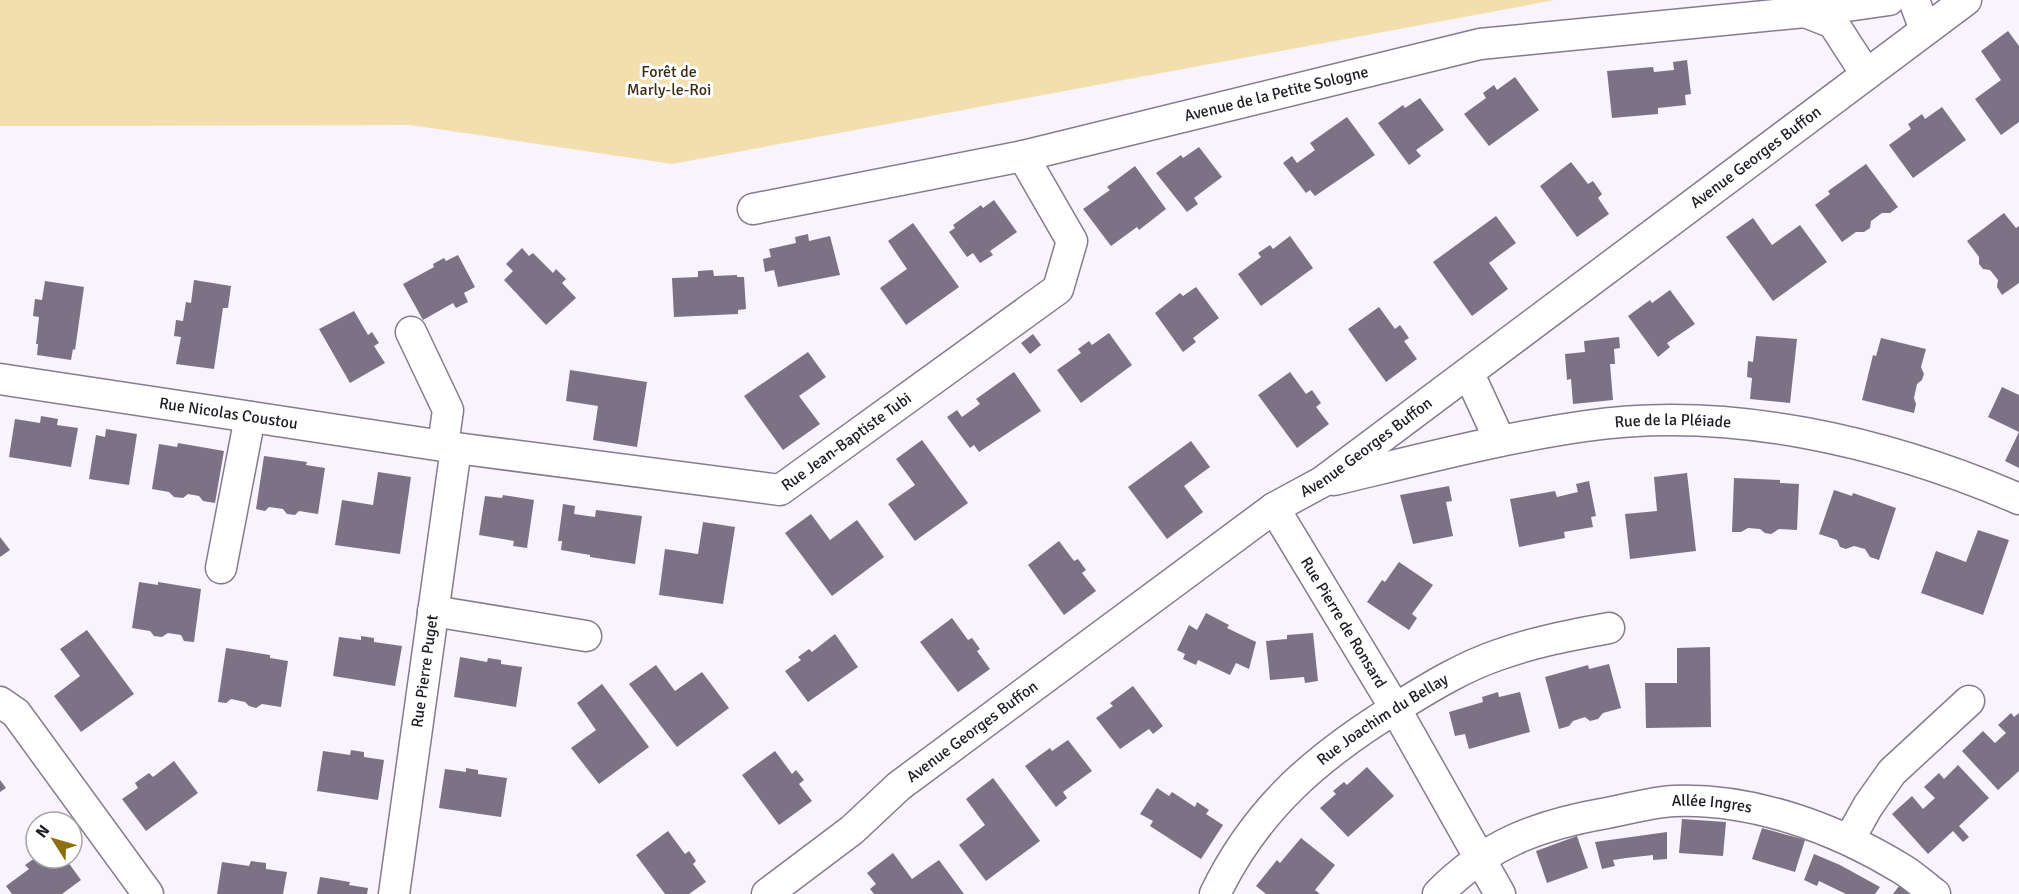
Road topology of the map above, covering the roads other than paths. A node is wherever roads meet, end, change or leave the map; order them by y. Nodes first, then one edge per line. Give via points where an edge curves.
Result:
1 (1889, 0) edge
2 (1914, 0) edge
3 (1966, 0) edge
4 (1805, 12) junction
5 (1925, 30) junction
6 (1866, 74) junction
7 (1023, 156) junction
8 (753, 209) dead end
9 (411, 332) dead end
10 (1469, 374) junction
11 (0, 379) edge
12 (250, 417) junction
13 (1500, 441) junction
14 (449, 447) junction
15 (1322, 482) junction
16 (2019, 498) edge
17 (1274, 508) junction
18 (221, 568) dead end
19 (433, 611) junction
20 (1609, 628) dead end
21 (586, 636) dead end
22 (1969, 701) dead end
23 (0, 702) edge
24 (1395, 708) junction
25 (1849, 840) junction
26 (1479, 859) junction
27 (148, 894) edge
28 (394, 894) edge
29 (767, 894) edge
30 (1215, 894) edge
31 (1438, 894) edge
32 (1500, 894) edge
33 (1935, 894) edge

1 - 4 street, Avenue de la Petite Sologne
2 - 5 street
3 - 5 street, Avenue Georges Buffon
4 - 6 street, Avenue de la Petite Sologne via 1833,23
4 - 7 street, Avenue de la Petite Sologne via 1480,44
5 - 6 street, Avenue Georges Buffon
6 - 10 street, Avenue Georges Buffon
7 - 8 street, Avenue de la Petite Sologne
7 - 14 street, Rue Jean-Baptiste Tubi via 1072,242 1058,289 780,490
9 - 14 street, Rue Pierre Puget via 448,410
10 - 13 street
10 - 15 street, Avenue Georges Buffon
11 - 12 street, Rue Nicolas Coustou
12 - 14 street, Rue Nicolas Coustou
12 - 18 street
13 - 15 street, Rue de la Pléiade
13 - 16 street, Rue de la Pléiade via 1588,425 1720,421 1861,444 1967,477
14 - 19 street, Rue Pierre Puget
15 - 17 street, Avenue Georges Buffon
17 - 24 street, Rue Pierre de Ronsard
17 - 29 street, Avenue Georges Buffon via 899,786 852,830
19 - 21 street
19 - 28 street, Rue Pierre Puget
20 - 24 street, Rue Joachim du Bellay via 1550,639 1497,655 1448,676
22 - 25 street via 1892,772
23 - 27 street via 16,713
24 - 26 street, Rue Pierre de Ronsard
24 - 30 street, Rue Joachim du Bellay via 1350,737 1278,798 1248,837
25 - 26 street, Allée Ingres via 1795,819 1721,802 1672,801 1553,824 1507,841
25 - 33 street, Allée Ingres via 1904,870
26 - 31 street, Allée Ingres
26 - 32 street, Rue Pierre de Ronsard

